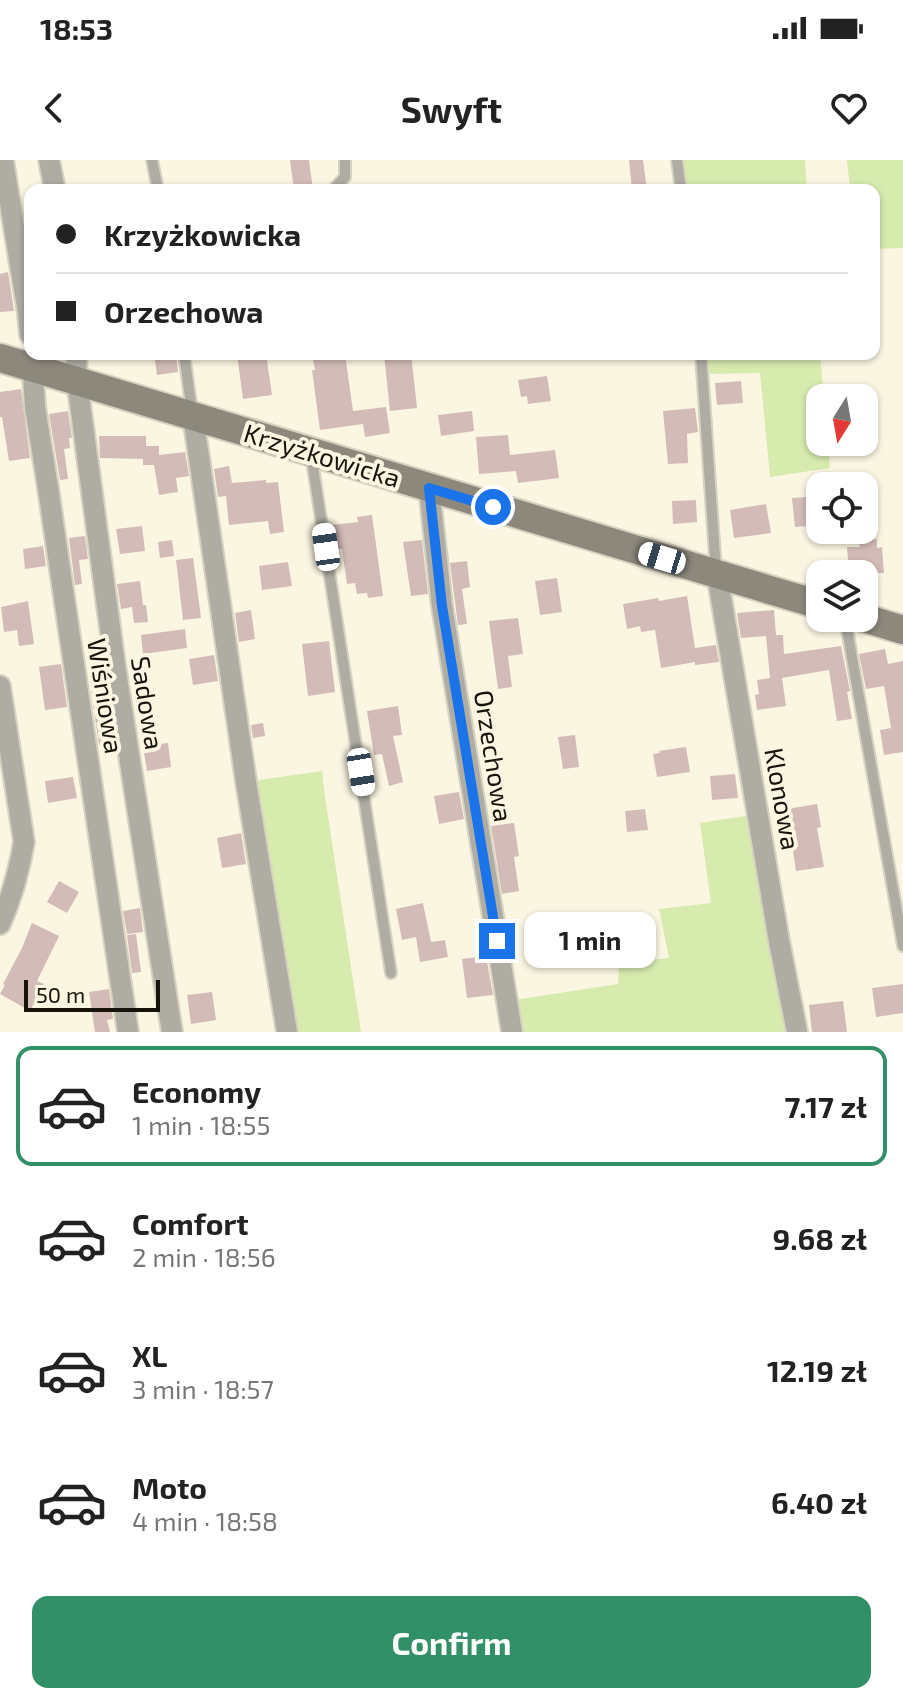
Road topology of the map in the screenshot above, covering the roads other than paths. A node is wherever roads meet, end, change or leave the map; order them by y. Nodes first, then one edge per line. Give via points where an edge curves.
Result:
1 (3, 160) edge
2 (49, 160) edge
3 (152, 160) edge
4 (345, 160) edge
5 (677, 160) edge
6 (54, 184) edge
7 (157, 184) edge
8 (339, 184) edge
9 (680, 184) edge
10 (24, 288) edge
11 (0, 358) edge
12 (185, 360) edge
13 (701, 360) edge
14 (32, 361) edge
15 (77, 368) edge
16 (193, 416) junction
17 (311, 452) junction
18 (429, 488) junction
19 (717, 574) junction
20 (806, 601) edge
21 (878, 622) edge
22 (903, 630) edge
23 (847, 632) edge
24 (0, 686) edge
25 (0, 924) edge
26 (903, 946) edge
27 (391, 973) dead end
28 (128, 1032) edge
29 (172, 1032) edge
30 (287, 1032) edge
31 (512, 1032) edge
32 (797, 1032) edge

1 - 10 street
2 - 6 street
3 - 7 lane
4 - 8 lane via 345,177
5 - 9 lane
11 - 14 street, Krzyżkowicka
12 - 16 lane
13 - 19 lane
14 - 15 street, Krzyżkowicka
14 - 28 street, Wiśniowa
15 - 16 street, Krzyżkowicka
15 - 29 street, Sadowa via 115,665
16 - 17 street, Krzyżkowicka
16 - 30 street
17 - 18 street, Krzyżkowicka
17 - 27 lane
18 - 19 street, Krzyżkowicka
18 - 31 street, Orzechowa via 442,606
19 - 20 street, Krzyżkowicka
19 - 32 street, Klonowa
21 - 22 street
23 - 26 lane
24 - 25 street via 24,842

